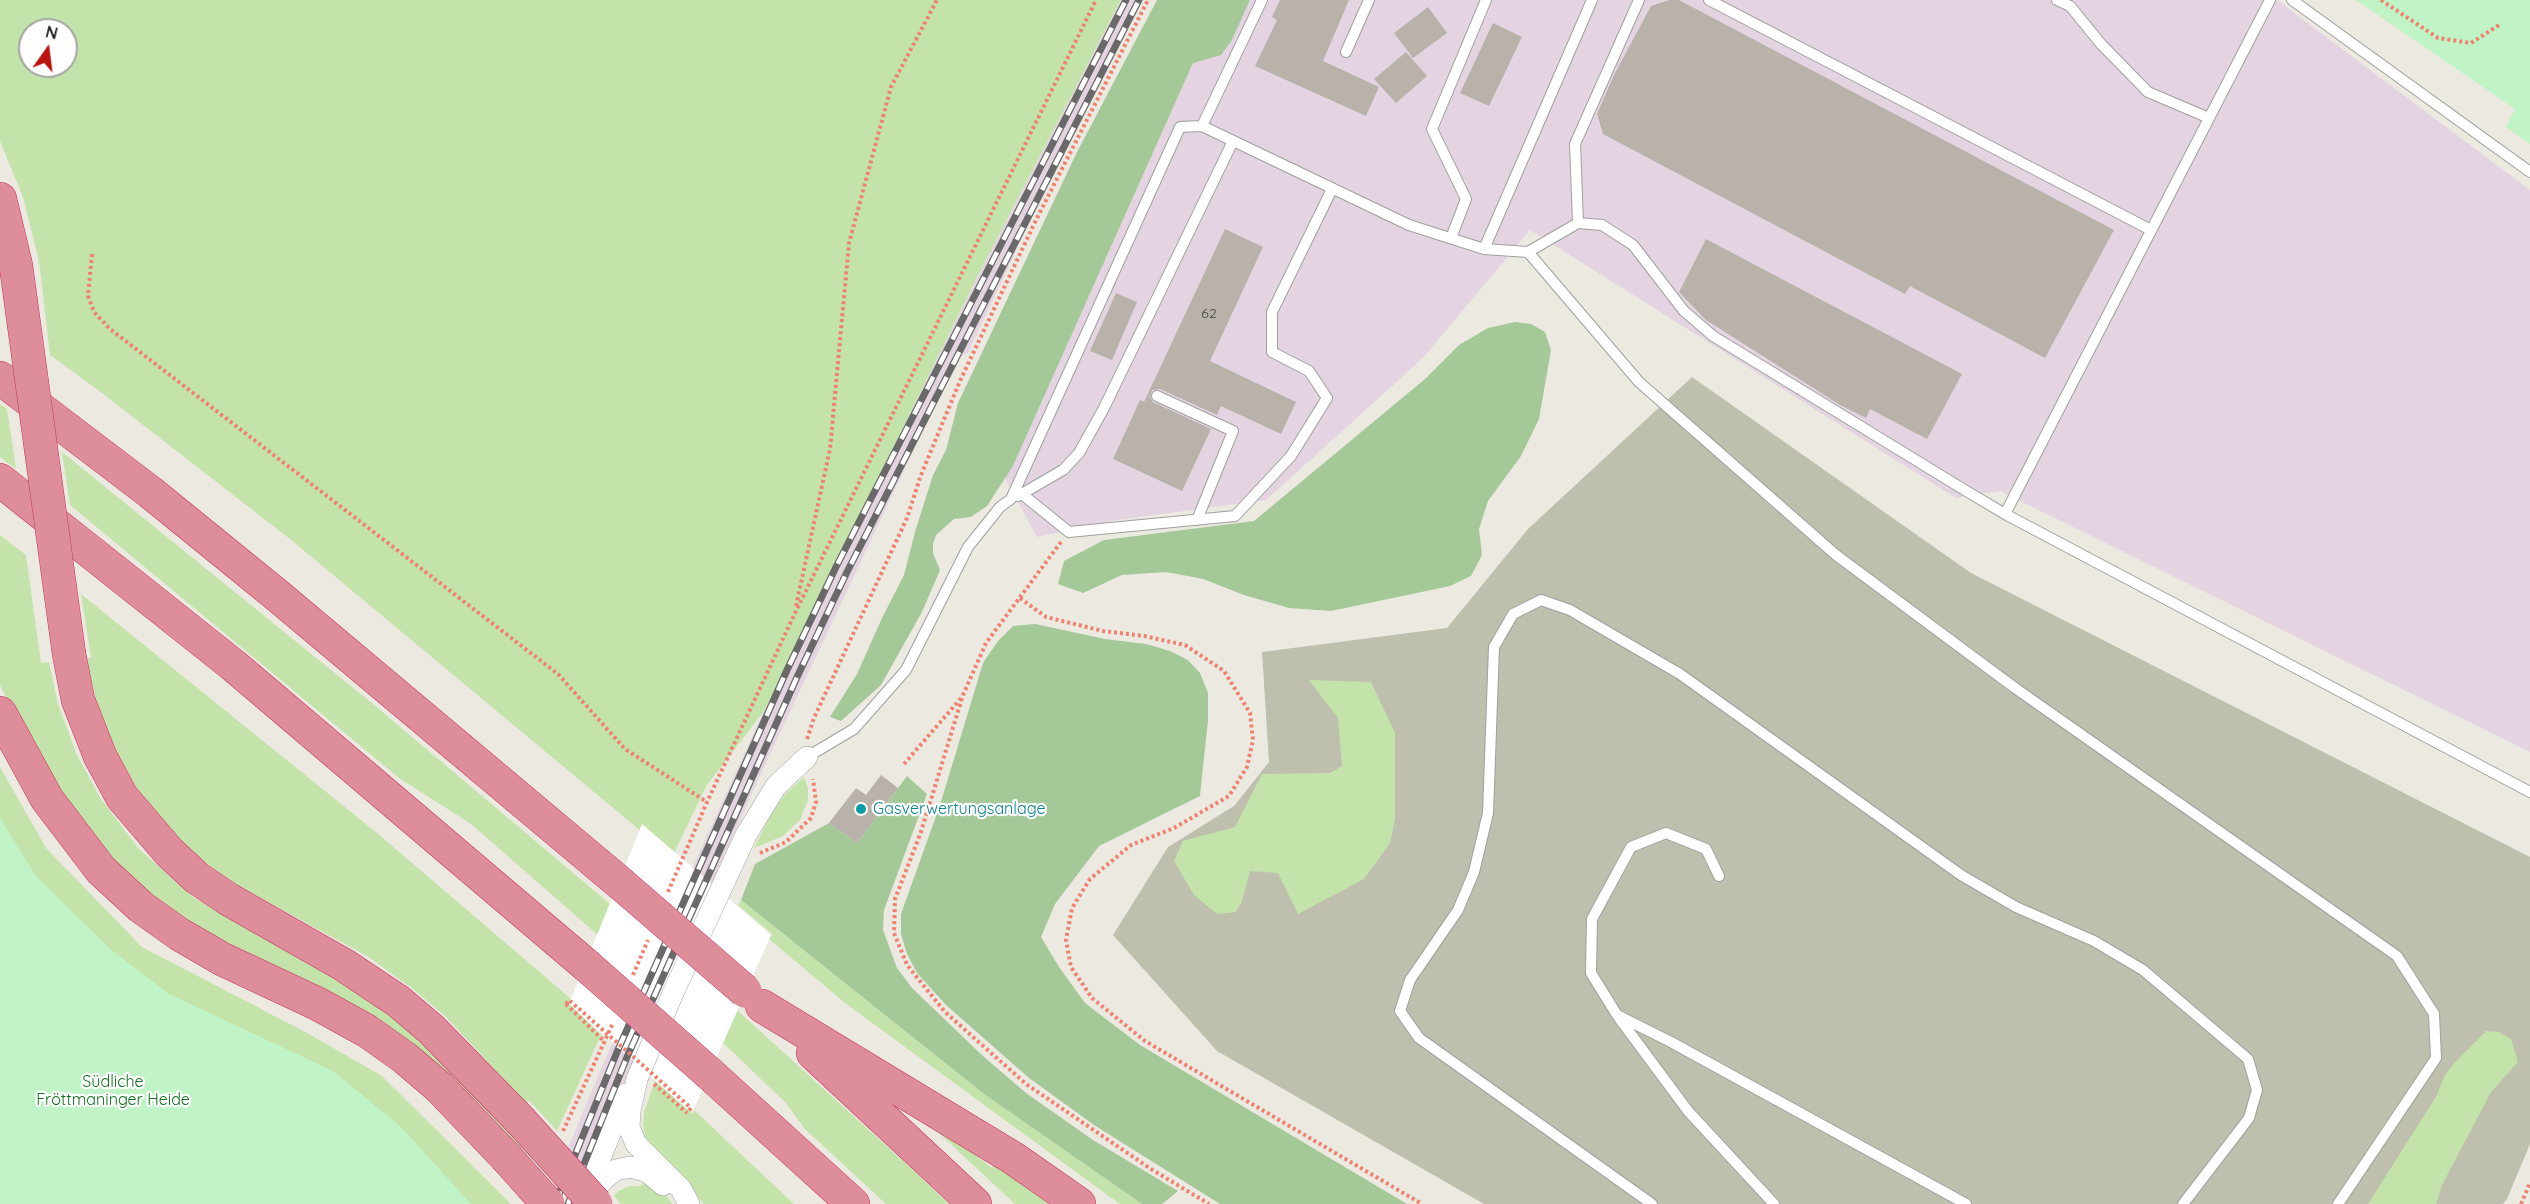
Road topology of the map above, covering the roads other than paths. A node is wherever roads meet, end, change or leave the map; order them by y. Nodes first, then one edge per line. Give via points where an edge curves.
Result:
1 (1262, 0) edge
2 (1370, 0) edge
3 (1486, 0) edge
4 (1592, 0) edge
5 (1639, 0) edge
6 (1709, 0) edge
7 (2058, 0) edge
8 (2270, 0) edge
9 (2292, 0) edge
10 (1346, 51) dead end
11 (2209, 118) junction
12 (1202, 126) junction
13 (1233, 141) junction
14 (2530, 172) edge
15 (1332, 189) junction
16 (0, 199) edge
17 (1578, 223) junction
18 (2151, 230) junction
19 (1451, 238) junction
20 (1484, 249) junction
21 (1528, 252) junction
22 (0, 378) edge
23 (1157, 396) dead end
24 (0, 480) edge
25 (1022, 494) junction
26 (1011, 499) junction
27 (2005, 514) junction
28 (1197, 520) junction
29 (0, 713) edge
30 (807, 757) joint
31 (2530, 792) edge
32 (1719, 876) dead end
33 (754, 998) junction
34 (1617, 1015) junction
35 (646, 1082) junction
36 (700, 1092) junction
37 (688, 1203) edge
38 (548, 1204) edge
39 (582, 1204) edge
40 (596, 1204) edge
41 (823, 1204) edge
42 (853, 1204) edge
43 (975, 1204) edge
44 (1079, 1204) edge
45 (1652, 1204) edge
46 (1774, 1204) edge
47 (1966, 1204) edge
48 (2183, 1204) edge
49 (2338, 1204) edge

1 - 12 lane
2 - 10 lane
3 - 19 lane via 1432,129 1466,199
4 - 20 lane
5 - 17 lane via 1575,144
6 - 18 lane
7 - 11 lane via 2070,6 2148,92
8 - 11 lane
9 - 14 lane
11 - 18 lane
12 - 13 lane
12 - 26 lane via 1180,127
13 - 15 lane
13 - 25 lane via 1079,453 1063,470
15 - 19 lane via 1409,225
15 - 28 lane via 1272,312 1272,352 1309,371 1327,398 1291,456 1235,516
16 - 40 highway, bridge via 16,266 78,700 99,756 122,797 197,878 344,964 431,1029
17 - 21 lane
17 - 27 lane via 1602,225 1633,245 1684,311 1713,336
18 - 27 lane
19 - 20 lane
20 - 21 lane
21 - 49 lane via 1639,382 1836,555 2015,688 2397,956 2434,1014 2436,1059
22 - 33 highway, bridge via 278,596
23 - 28 lane via 1233,431
24 - 36 highway, bridge via 233,665 541,926 577,983
25 - 26 lane
25 - 28 lane via 1069,532
26 - 30 lane via 968,547 906,670 854,729
27 - 31 lane
29 - 38 highway, bridge via 60,818 101,870 141,907 222,959 318,1004 405,1058 439,1086
30 - 35 street via 776,786 746,835 674,993
32 - 34 lane via 1706,849 1666,833 1631,847 1592,919 1591,973
33 - 43 highway
33 - 44 highway via 1013,1158
34 - 46 lane via 1688,1112
34 - 47 lane
35 - 37 street via 630,1111 629,1127 636,1143 681,1189
35 - 39 street via 626,1094
36 - 41 highway
36 - 42 highway
37 - 39 street via 646,1171 630,1167 605,1178
45 - 48 lane via 1419,1038 1400,1011 1410,980 1458,910 1474,872 1488,813 1494,647 1513,614 1541,600 1570,610 1680,674 1960,875 2016,906 2094,941 2143,970 2248,1059 2257,1090 2248,1118

